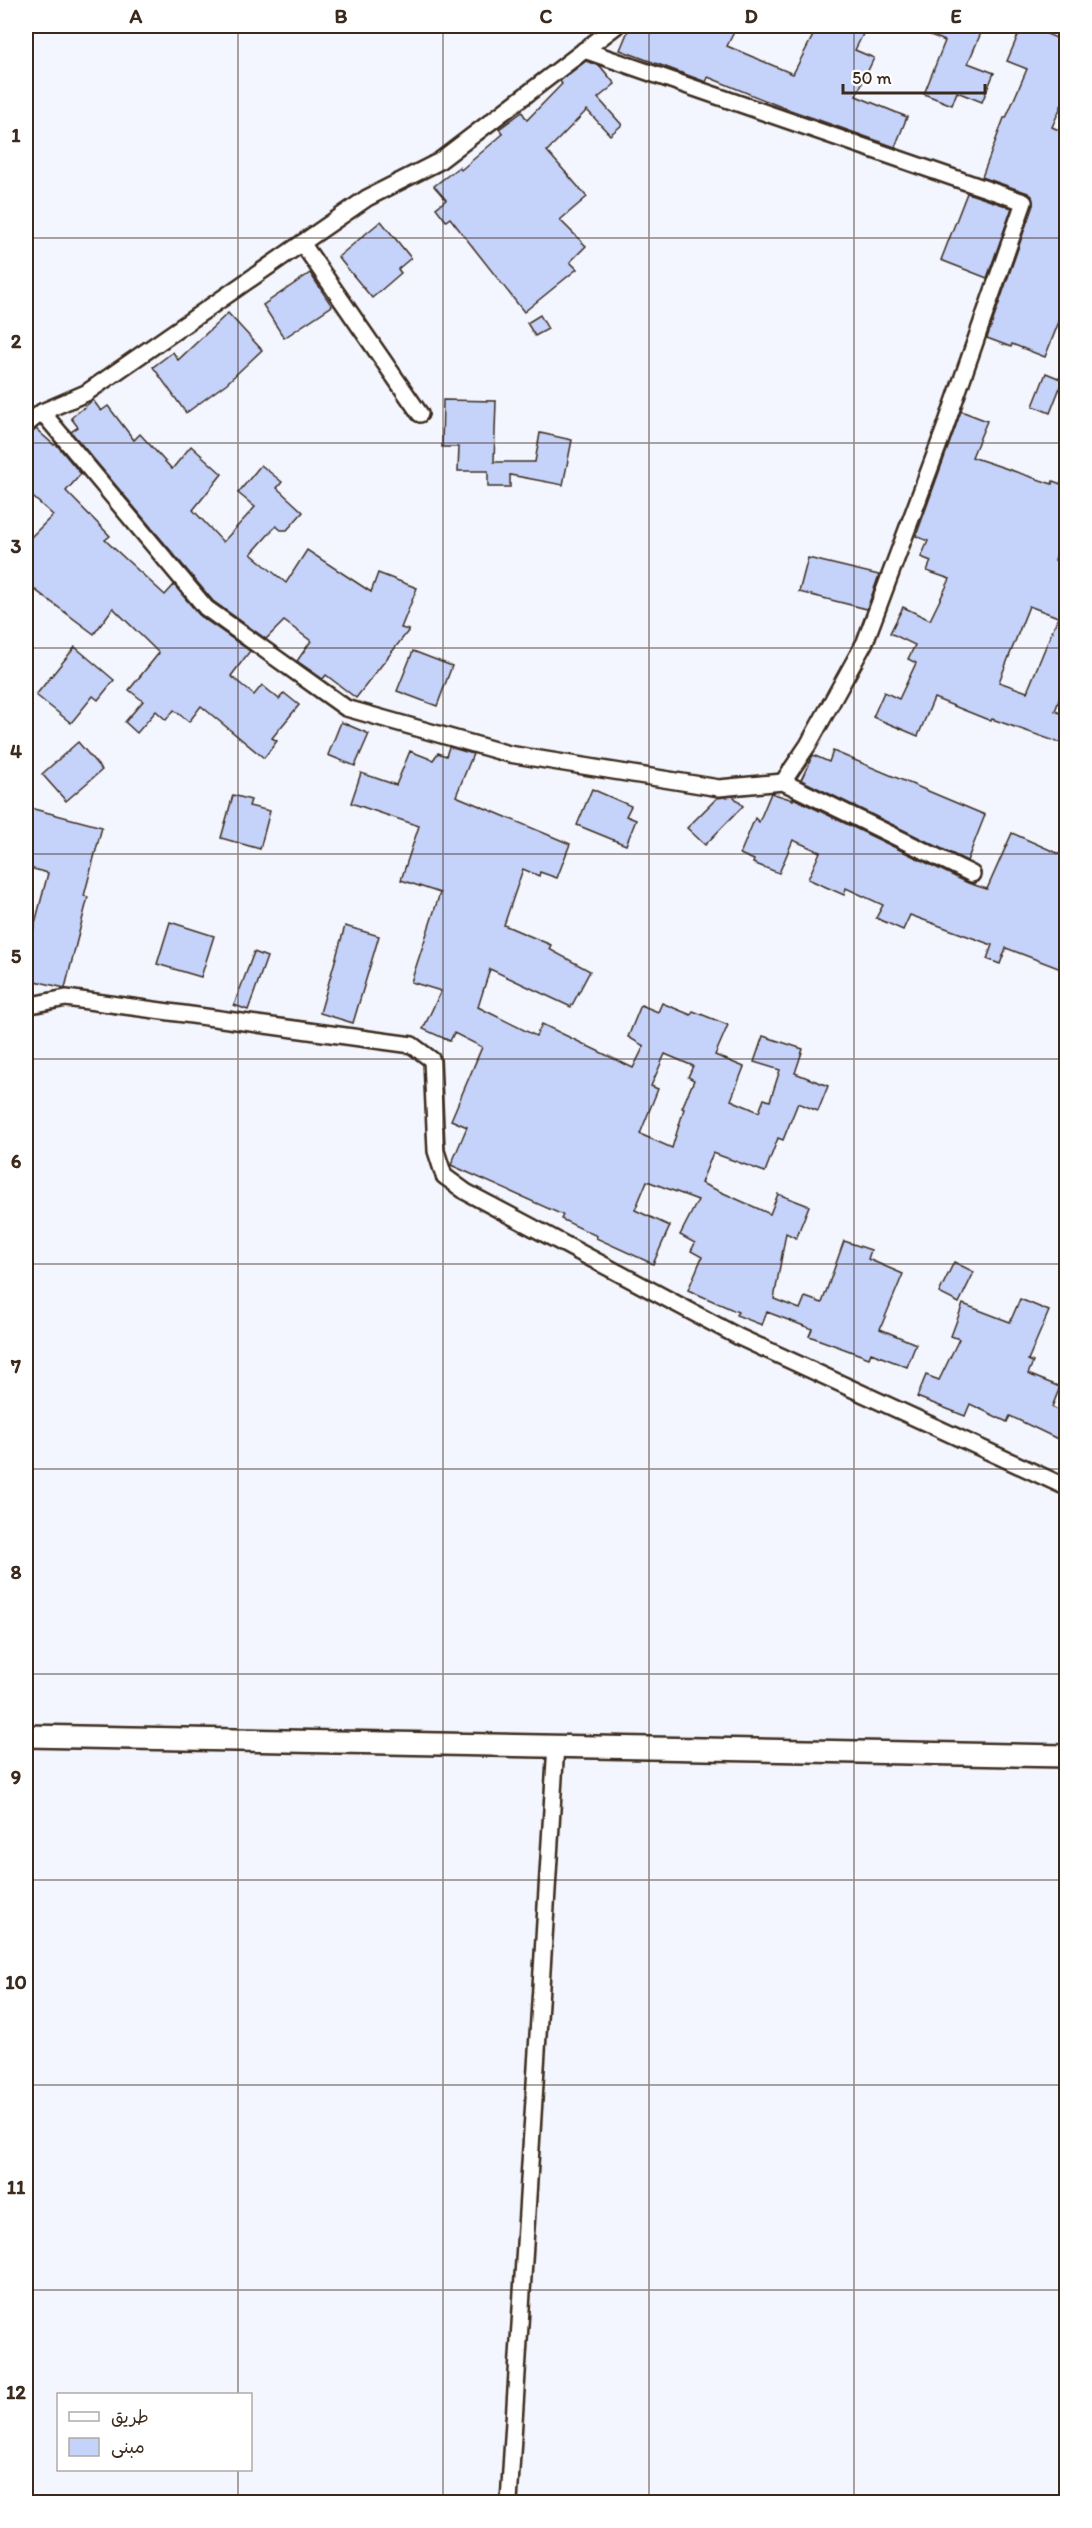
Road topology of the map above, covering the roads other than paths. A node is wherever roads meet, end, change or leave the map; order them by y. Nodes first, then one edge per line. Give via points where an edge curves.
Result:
1 (616, 26) edge
2 (584, 50) junction
3 (302, 243) junction
4 (42, 412) junction
5 (420, 414) dead end
6 (26, 425) edge
7 (783, 782) junction
8 (972, 874) dead end
9 (26, 1006) edge
10 (1066, 1488) edge
11 (26, 1736) edge
12 (556, 1745) junction
13 (1066, 1756) edge
14 (509, 2502) edge

1 - 2 street
2 - 3 street via 438,162 367,198
2 - 7 street via 1024,202 865,642
3 - 4 street via 86,393
3 - 5 street
4 - 6 street
4 - 7 street via 206,608 345,708 509,754 719,788
7 - 8 street
9 - 10 street via 66,998 412,1045 432,1060 436,1151 444,1176 466,1192 739,1337
11 - 12 main road
12 - 13 main road
12 - 14 street

